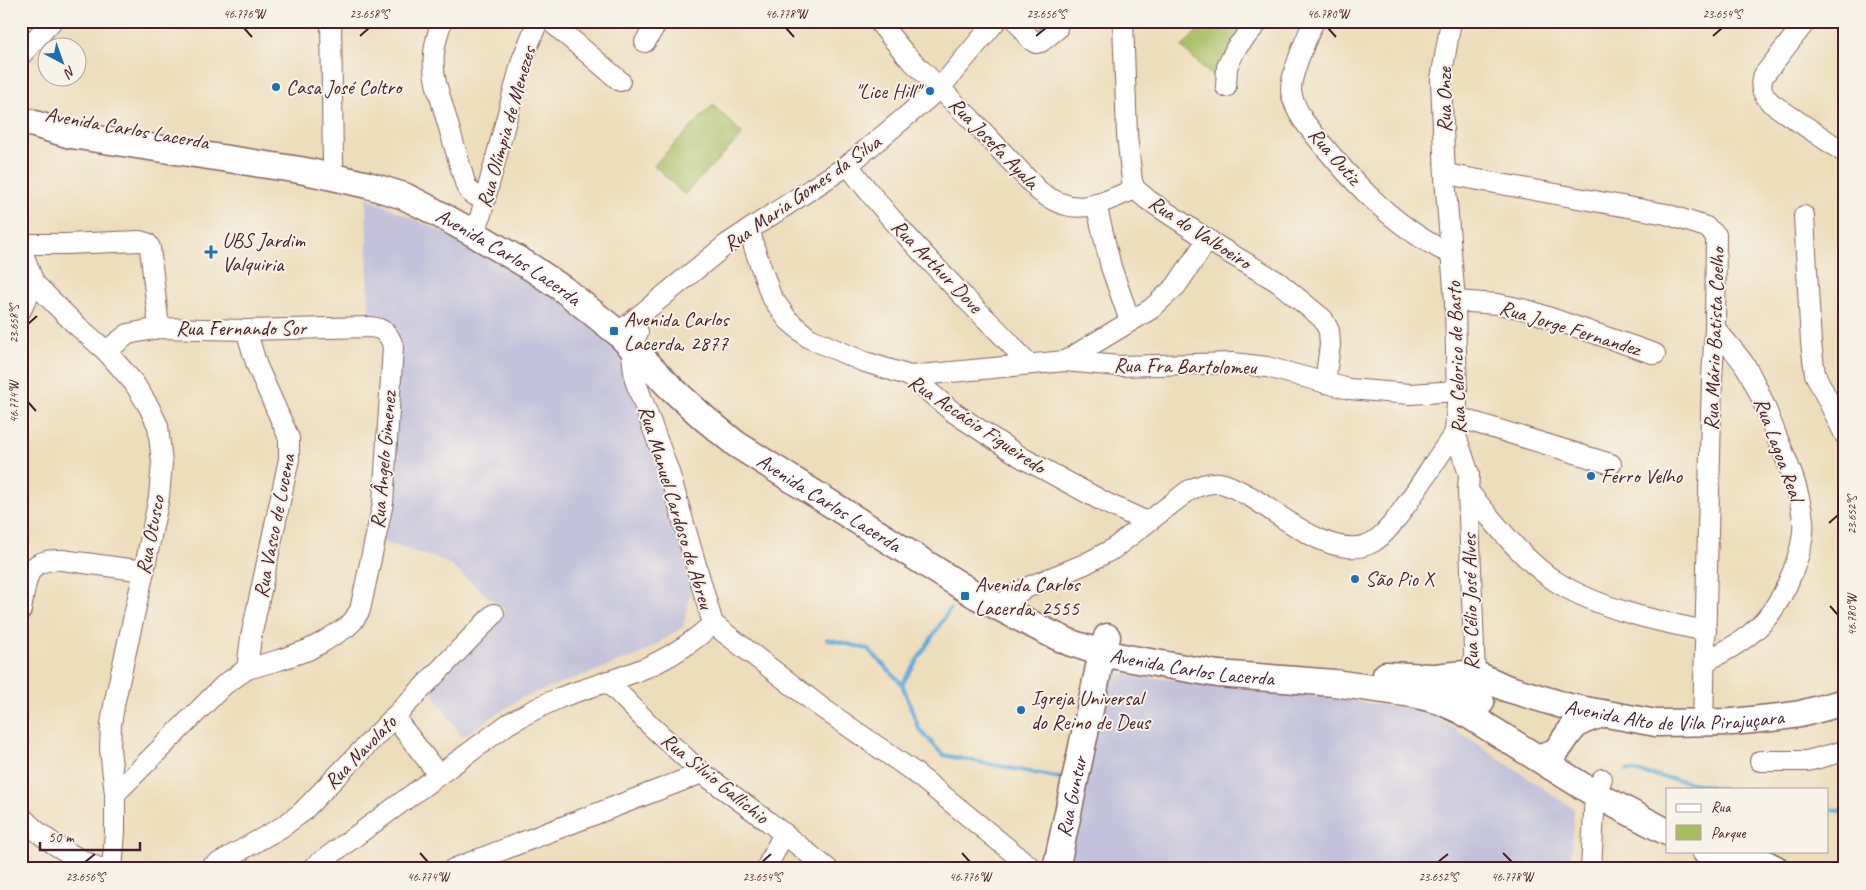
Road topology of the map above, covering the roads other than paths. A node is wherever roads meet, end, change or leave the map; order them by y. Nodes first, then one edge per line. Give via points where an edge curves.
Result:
1 (52, 21) edge
2 (331, 21) edge
3 (442, 21) edge
4 (538, 21) edge
5 (550, 21) edge
6 (658, 21) edge
7 (878, 21) edge
8 (996, 21) edge
9 (1017, 21) edge
10 (1123, 21) edge
11 (1259, 21) edge
12 (1314, 21) edge
13 (1451, 21) edge
14 (1806, 21) edge
15 (1057, 28) dead end
16 (646, 42) dead end
17 (21, 55) edge
18 (620, 81) dead end
19 (1226, 87) dead end
20 (940, 88) junction
21 (21, 110) edge
22 (21, 120) edge
23 (1845, 153) edge
24 (332, 163) junction
25 (848, 165) junction
26 (1446, 176) junction
27 (1135, 189) junction
28 (1096, 204) junction
29 (1804, 216) dead end
30 (479, 217) junction
31 (750, 230) junction
32 (1208, 239) junction
33 (21, 244) edge
34 (21, 248) edge
35 (1451, 254) junction
36 (34, 282) junction
37 (1455, 301) junction
38 (21, 310) edge
39 (1130, 321) junction
40 (159, 328) junction
41 (1715, 328) junction
42 (382, 329) joint
43 (246, 330) junction
44 (629, 334) junction
45 (106, 351) junction
46 (1655, 354) dead end
47 (1065, 361) junction
48 (1027, 364) junction
49 (910, 376) junction
50 (1325, 383) junction
51 (1457, 391) junction
52 (1456, 425) junction
53 (1845, 435) edge
54 (1611, 464) dead end
55 (1468, 491) junction
56 (1148, 522) junction
57 (144, 571) junction
58 (1005, 603) junction
59 (21, 610) edge
60 (494, 614) dead end
61 (713, 624) junction
62 (1706, 631) junction
63 (1104, 645) junction
64 (1706, 661) junction
65 (247, 669) junction
66 (608, 681) junction
67 (1465, 696) junction
68 (1845, 702) edge
69 (1565, 706) junction
70 (1603, 714) junction
71 (394, 717) junction
72 (1703, 722) junction
73 (1553, 749) junction
74 (1845, 751) edge
75 (1760, 761) dead end
76 (702, 773) junction
77 (438, 774) junction
78 (1599, 786) junction
79 (115, 794) junction
80 (1666, 814) edge
81 (21, 816) edge
82 (1666, 831) edge
83 (784, 833) junction
84 (1707, 852) edge
85 (1735, 861) edge
86 (101, 869) edge
87 (112, 869) edge
88 (208, 869) edge
89 (311, 869) edge
90 (453, 869) edge
91 (766, 869) edge
92 (828, 869) edge
93 (1033, 869) edge
94 (1056, 869) edge
95 (1591, 869) edge
96 (1776, 869) edge

1 - 17 street
2 - 24 street
3 - 30 street via 432,66 464,182 472,194
4 - 30 street, Rua Olímpia de Menezes via 522,60
5 - 18 street
6 - 16 street
7 - 20 street, Rua Josefa Ayala
8 - 20 street, Rua Maria Gomes da Silva
9 - 15 street via 1036,43
10 - 27 street, Rua do Valboeiro via 1128,135
11 - 19 street via 1236,48 1227,67
12 - 35 street, Rua Outiz via 1291,91 1303,120 1369,195 1403,225
13 - 26 street, Rua Onze via 1441,79
14 - 23 street via 1764,75 1761,87 1771,103
20 - 25 street, Rua Maria Gomes da Silva
20 - 28 street, Rua Josefa Ayala via 1050,199 1072,206
21 - 24 main road, Avenida Carlos Lacerda
22 - 30 main road, Avenida Carlos Lacerda via 71,135 300,170 368,185
24 - 30 main road, Avenida Carlos Lacerda via 421,190
25 - 31 street, Rua Maria Gomes da Silva
25 - 48 street, Rua Arthur Dove via 871,196 1010,342
26 - 35 street, Rua Celorico de Basto
26 - 41 street, Rua Mário Batista Coelho via 1630,206 1706,227 1717,237
27 - 28 street, Rua Josefa Ayala
27 - 32 street, Rua do Valboeiro
28 - 39 street
29 - 53 street via 1815,374
30 - 44 main road, Avenida Carlos Lacerda via 576,280
31 - 44 street, Rua Maria Gomes da Silva via 728,244
31 - 49 street, Rua Accácio Figueiredo via 771,296 796,328 836,351
32 - 39 street via 1176,286 1151,309
32 - 50 street, Rua do Valboeiro via 1278,282 1323,319 1329,331 1330,346
33 - 40 street via 147,243
34 - 36 street, Rua Otusco
35 - 37 street, Rua Celorico de Basto
36 - 38 street
36 - 45 street, Rua Otusco
37 - 46 street, Rua Jorge Fernandez via 1527,310
37 - 51 street, Rua Celorico de Basto
39 - 47 street
40 - 43 street, Rua Fernando Sor
40 - 45 street, Rua Fernando Sor via 128,334
41 - 62 street, Rua Mário Batista Coelho
41 - 64 street, Rua Lagoa Real via 1755,384 1800,498 1803,522 1798,559 1774,610 1740,643
42 - 43 street, Rua Fernando Sor
42 - 65 street, Rua Ângelo Gimenez via 393,347 383,503 360,610 347,628 308,650
43 - 65 street, Rua Vasco de Lucena via 257,366 290,444
44 - 58 main road, Avenida Carlos Lacerda via 726,420 988,587
44 - 61 street, Rua Manuel Cardoso de Abreu via 635,380 670,472
45 - 57 street, Rua Otusco via 134,383 158,426 162,463 159,497
47 - 48 street, Rua Fra Bartolomeu
47 - 50 street, Rua Fra Bartolomeu via 1120,366 1232,363
48 - 49 street, Rua Fra Bartolomeu
49 - 56 street, Rua Accácio Figueiredo via 953,412 1020,458 1106,504
50 - 51 street, Rua Fra Bartolomeu via 1350,389 1410,394
51 - 52 street, Rua Celorico de Basto
52 - 54 street
52 - 55 street, Rua Celorico de Basto via 1469,474
52 - 56 street via 1392,525 1374,542 1348,547 1332,545 1238,490 1219,483 1188,491
55 - 62 street via 1521,551 1556,581 1601,604
55 - 67 street, Rua Célio José Alves
56 - 58 street via 1113,549 1032,585
57 - 59 street via 62,560 38,562 30,571
57 - 79 street, Rua Otusco via 112,716 110,749
58 - 63 main road, Avenida Carlos Lacerda via 1079,628
60 - 71 street, Rua Navolato
61 - 66 street via 696,639 658,662
61 - 93 street, Rua Manuel Cardoso de Abreu via 764,665 920,777
62 - 64 street, Rua Mário Batista Coelho
63 - 67 main road, Avenida Carlos Lacerda via 1213,661 1430,678
63 - 67 main road, Avenida Carlos Lacerda via 1165,666 1218,674 1312,680 1390,690 1440,701
63 - 94 main road, Rua Guntur
64 - 72 street, Rua Mário Batista Coelho
65 - 79 street, Rua Ângelo Gimenez via 224,685
66 - 76 street, Rua Silvio Gallichio
66 - 77 street via 532,710
67 - 69 main road, Avenida Alto de Vila Pirajuçara via 1490,686
67 - 73 main road, Avenida Carlos Lacerda
68 - 72 main road, Avenida Alto de Vila Pirajuçara via 1780,717
69 - 70 main road, Avenida Alto de Vila Pirajuçara
69 - 73 main road
70 - 72 main road, Avenida Alto de Vila Pirajuçara via 1656,723
70 - 73 main road via 1586,719
71 - 77 street
71 - 88 street, Rua Navolato via 292,820
73 - 78 main road, Avenida Carlos Lacerda
74 - 75 street via 1807,761
76 - 83 street, Rua Silvio Gallichio
76 - 90 street
77 - 89 street
78 - 80 main road, Avenida Carlos Lacerda
78 - 82 main road, Avenida Carlos Lacerda
78 - 95 street
79 - 87 street, Rua Otusco
81 - 86 street via 46,838
83 - 91 street
83 - 92 street, Rua Silvio Gallichio
84 - 85 main road
85 - 96 main road

